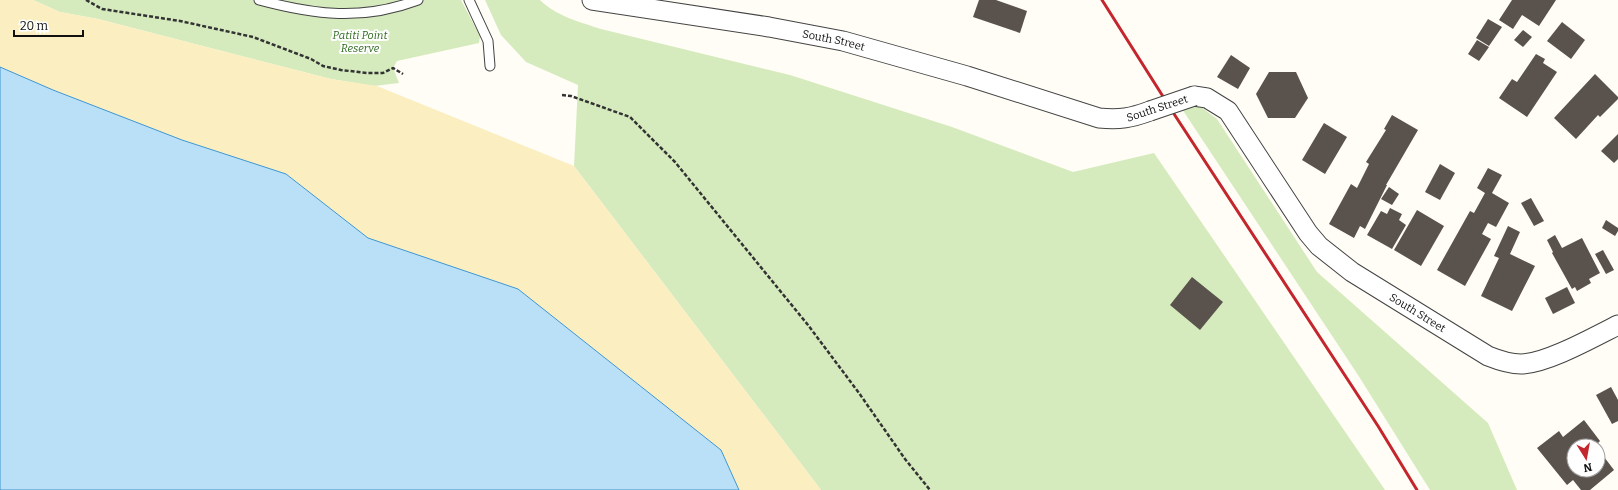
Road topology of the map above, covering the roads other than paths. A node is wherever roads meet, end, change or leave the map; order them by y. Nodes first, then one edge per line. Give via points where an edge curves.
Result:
1 (259, 0) edge
2 (418, 0) edge
3 (469, 0) edge
4 (592, 0) edge
5 (490, 66) dead end
6 (1618, 325) edge

1 - 2 lane via 306,11 340,15 374,12
3 - 5 lane via 488,41
4 - 6 street, South Street, bridge via 769,26 843,41 1099,118 1131,118 1194,96 1206,98 1228,111 1318,246 1352,272 1488,356 1504,362 1521,364 1542,361

